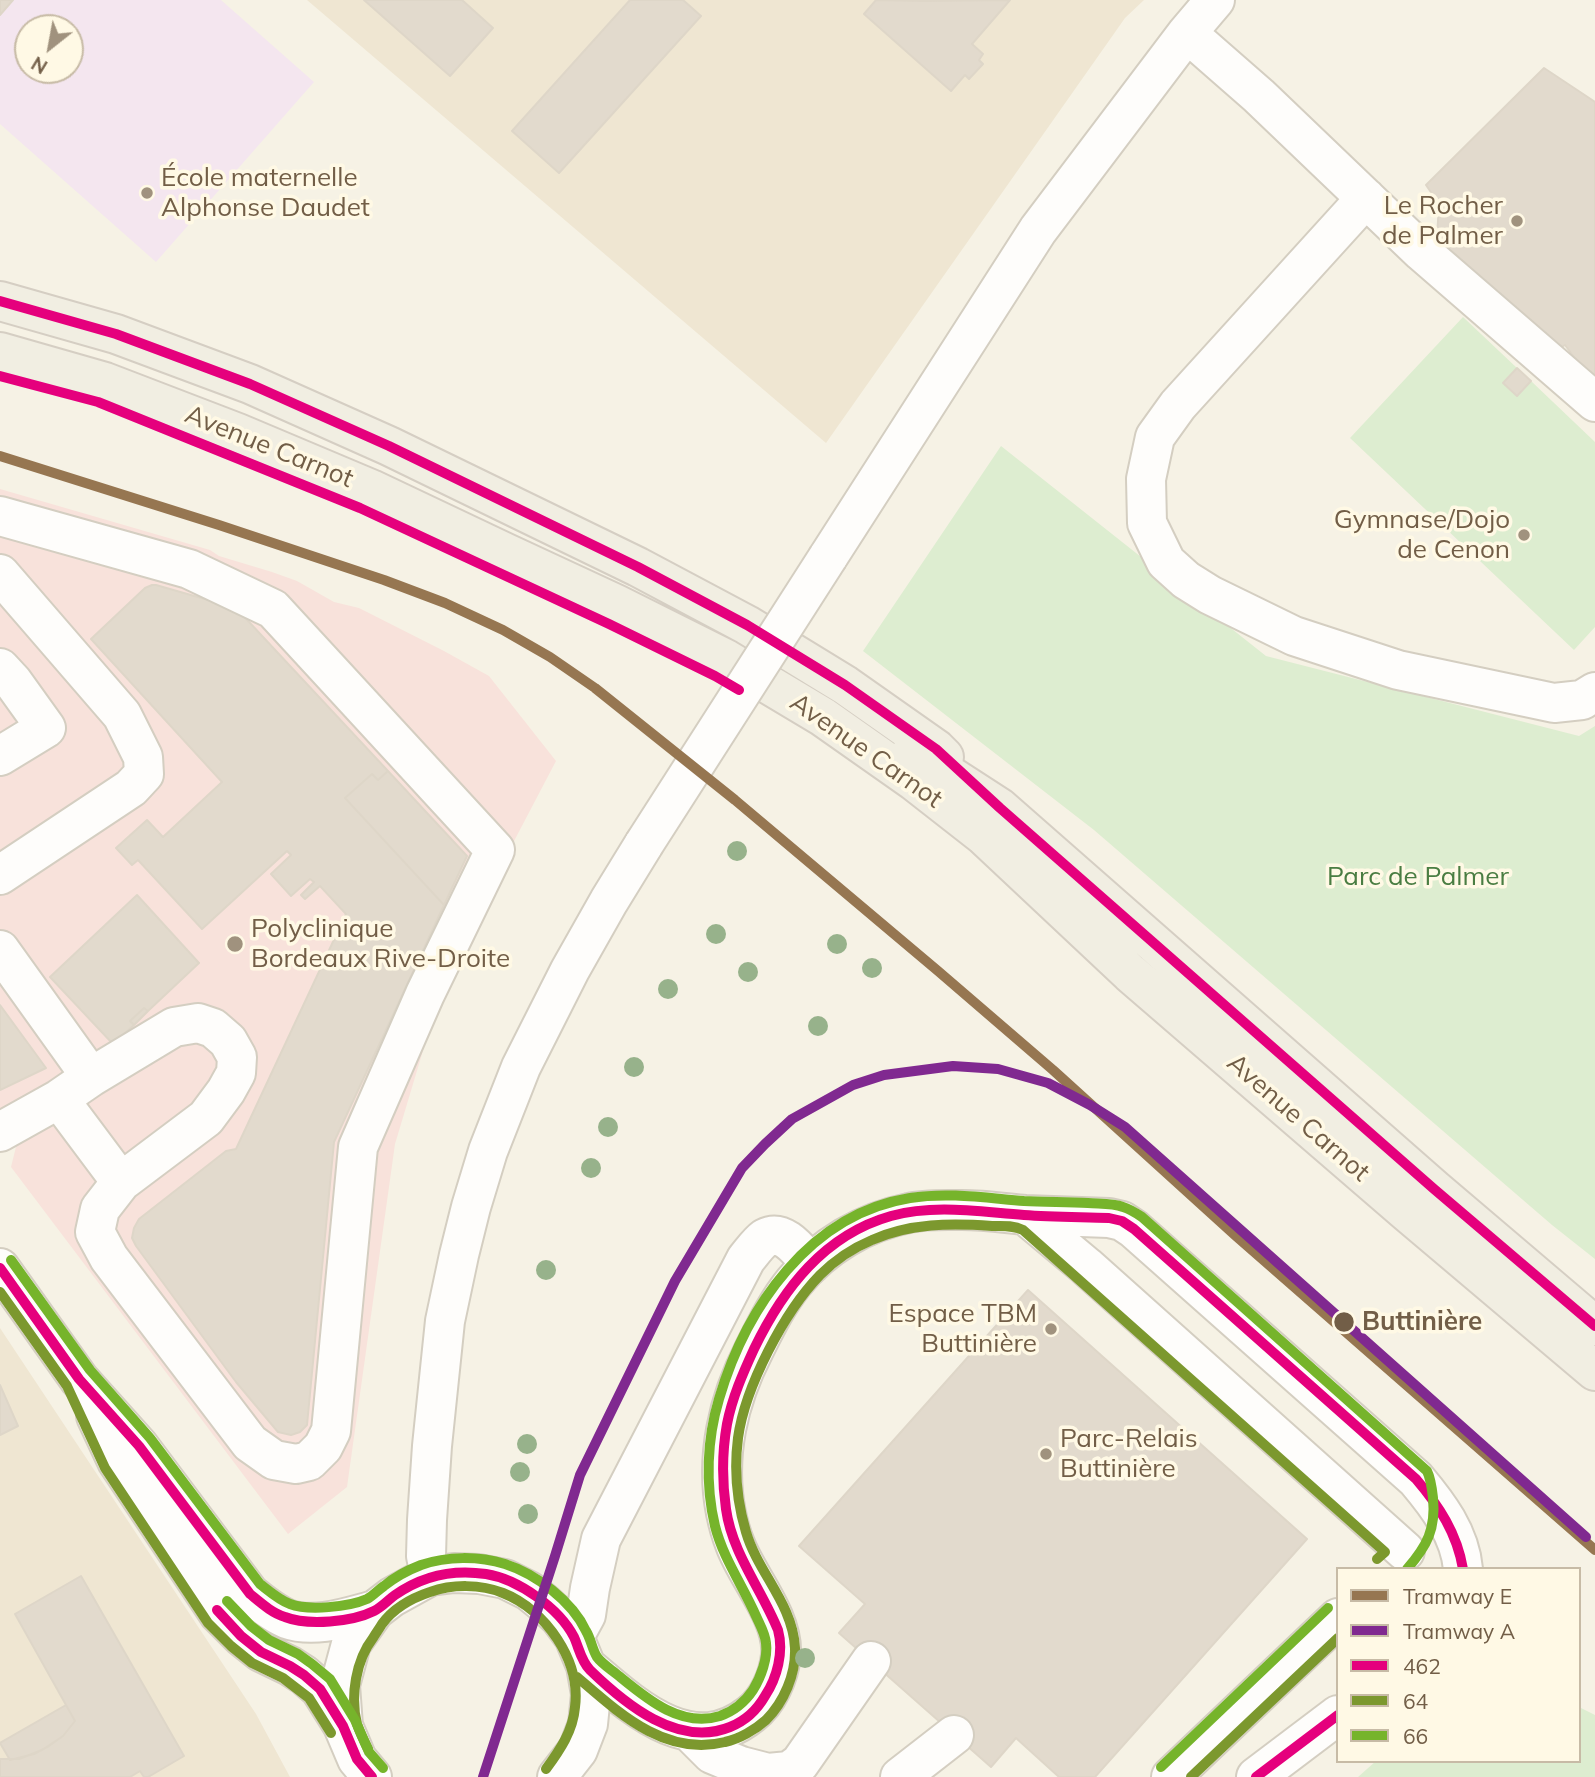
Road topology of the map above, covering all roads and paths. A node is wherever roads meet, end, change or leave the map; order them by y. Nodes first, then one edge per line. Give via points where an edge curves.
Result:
1 (1215, 0) edge
2 (1187, 33) junction
3 (1366, 198) junction
4 (0, 301) edge
5 (0, 326) edge
6 (0, 352) edge
7 (0, 376) edge
8 (1595, 402) edge
9 (0, 516) edge
10 (0, 574) edge
11 (0, 668) edge
12 (1595, 692) edge
13 (0, 756) edge
14 (1000, 808) junction
15 (0, 875) edge
16 (0, 950) edge
17 (1130, 973) junction
18 (91, 1077) junction
19 (59, 1099) junction
20 (0, 1132) edge
21 (121, 1182) junction
22 (1025, 1215) junction
23 (811, 1264) junction
24 (0, 1268) edge
25 (1595, 1326) edge
26 (1595, 1371) edge
27 (79, 1379) junction
28 (1416, 1479) junction
29 (1396, 1560) edge
30 (1462, 1567) edge
31 (430, 1576) junction
32 (375, 1610) junction
33 (1336, 1620) edge
34 (580, 1652) junction
35 (871, 1661) dead end
36 (1336, 1717) edge
37 (343, 1726) junction
38 (691, 1733) junction
39 (954, 1735) dead end
40 (372, 1777) edge
41 (557, 1777) edge
42 (900, 1777) edge
43 (1171, 1777) edge
44 (1256, 1777) edge

1 - 2 street
2 - 3 street
2 - 31 street, bridge via 1038,230 608,901 521,1067 471,1207 445,1321 427,1520
3 - 8 street via 1422,253
3 - 12 street via 1178,405 1154,438 1146,480 1147,523 1166,562 1186,580 1294,636 1398,670 1554,703 1582,701
4 - 14 main road via 116,334 250,384 638,567 747,625 845,685 936,749
5 - 14 main road, Avenue Carnot via 110,356 243,406 629,583 739,640
6 - 17 main road, Avenue Carnot via 105,382 372,489 726,659 823,717 914,780 983,835
7 - 17 main road via 98,402 360,508 715,676 812,733 904,798
9 - 21 street via 189,569 273,609 495,850 358,1147 331,1431 309,1461 274,1460 250,1443 109,1258 95,1232 100,1209
10 - 15 street via 121,715 143,757 144,774 131,788
11 - 13 street via 46,728
14 - 25 main road, Avenue Carnot
16 - 18 street
17 - 26 main road, Avenue Carnot
18 - 19 street
18 - 21 street via 174,1027 198,1023 213,1028 237,1056 236,1073 206,1118
19 - 20 street
19 - 21 street
22 - 23 street via 911,1212 874,1222 844,1237
22 - 28 street via 1109,1218 1128,1225
22 - 29 street via 1086,1266
23 - 34 street via 778,1236 768,1236 746,1259 601,1539
23 - 38 street via 773,1311 749,1359 726,1422 723,1457 726,1513 735,1545 771,1614 781,1654 773,1684 759,1707 740,1723 714,1732
24 - 27 street
27 - 32 street via 139,1446 250,1594 269,1609 288,1619 321,1622
27 - 37 street via 117,1461 219,1614 261,1652 290,1666 320,1689
28 - 29 street via 1421,1509 1418,1532
28 - 30 street via 1451,1528
31 - 32 street
31 - 34 street via 454,1573 505,1578 529,1591 560,1618
32 - 37 street via 348,1654 340,1685
33 - 43 street
34 - 38 street via 612,1688 670,1727
34 - 41 street via 591,1694 588,1724 578,1750
35 - 38 street via 800,1763 789,1771 768,1773 741,1766 712,1754
36 - 44 street
37 - 40 street via 357,1759
39 - 42 street

